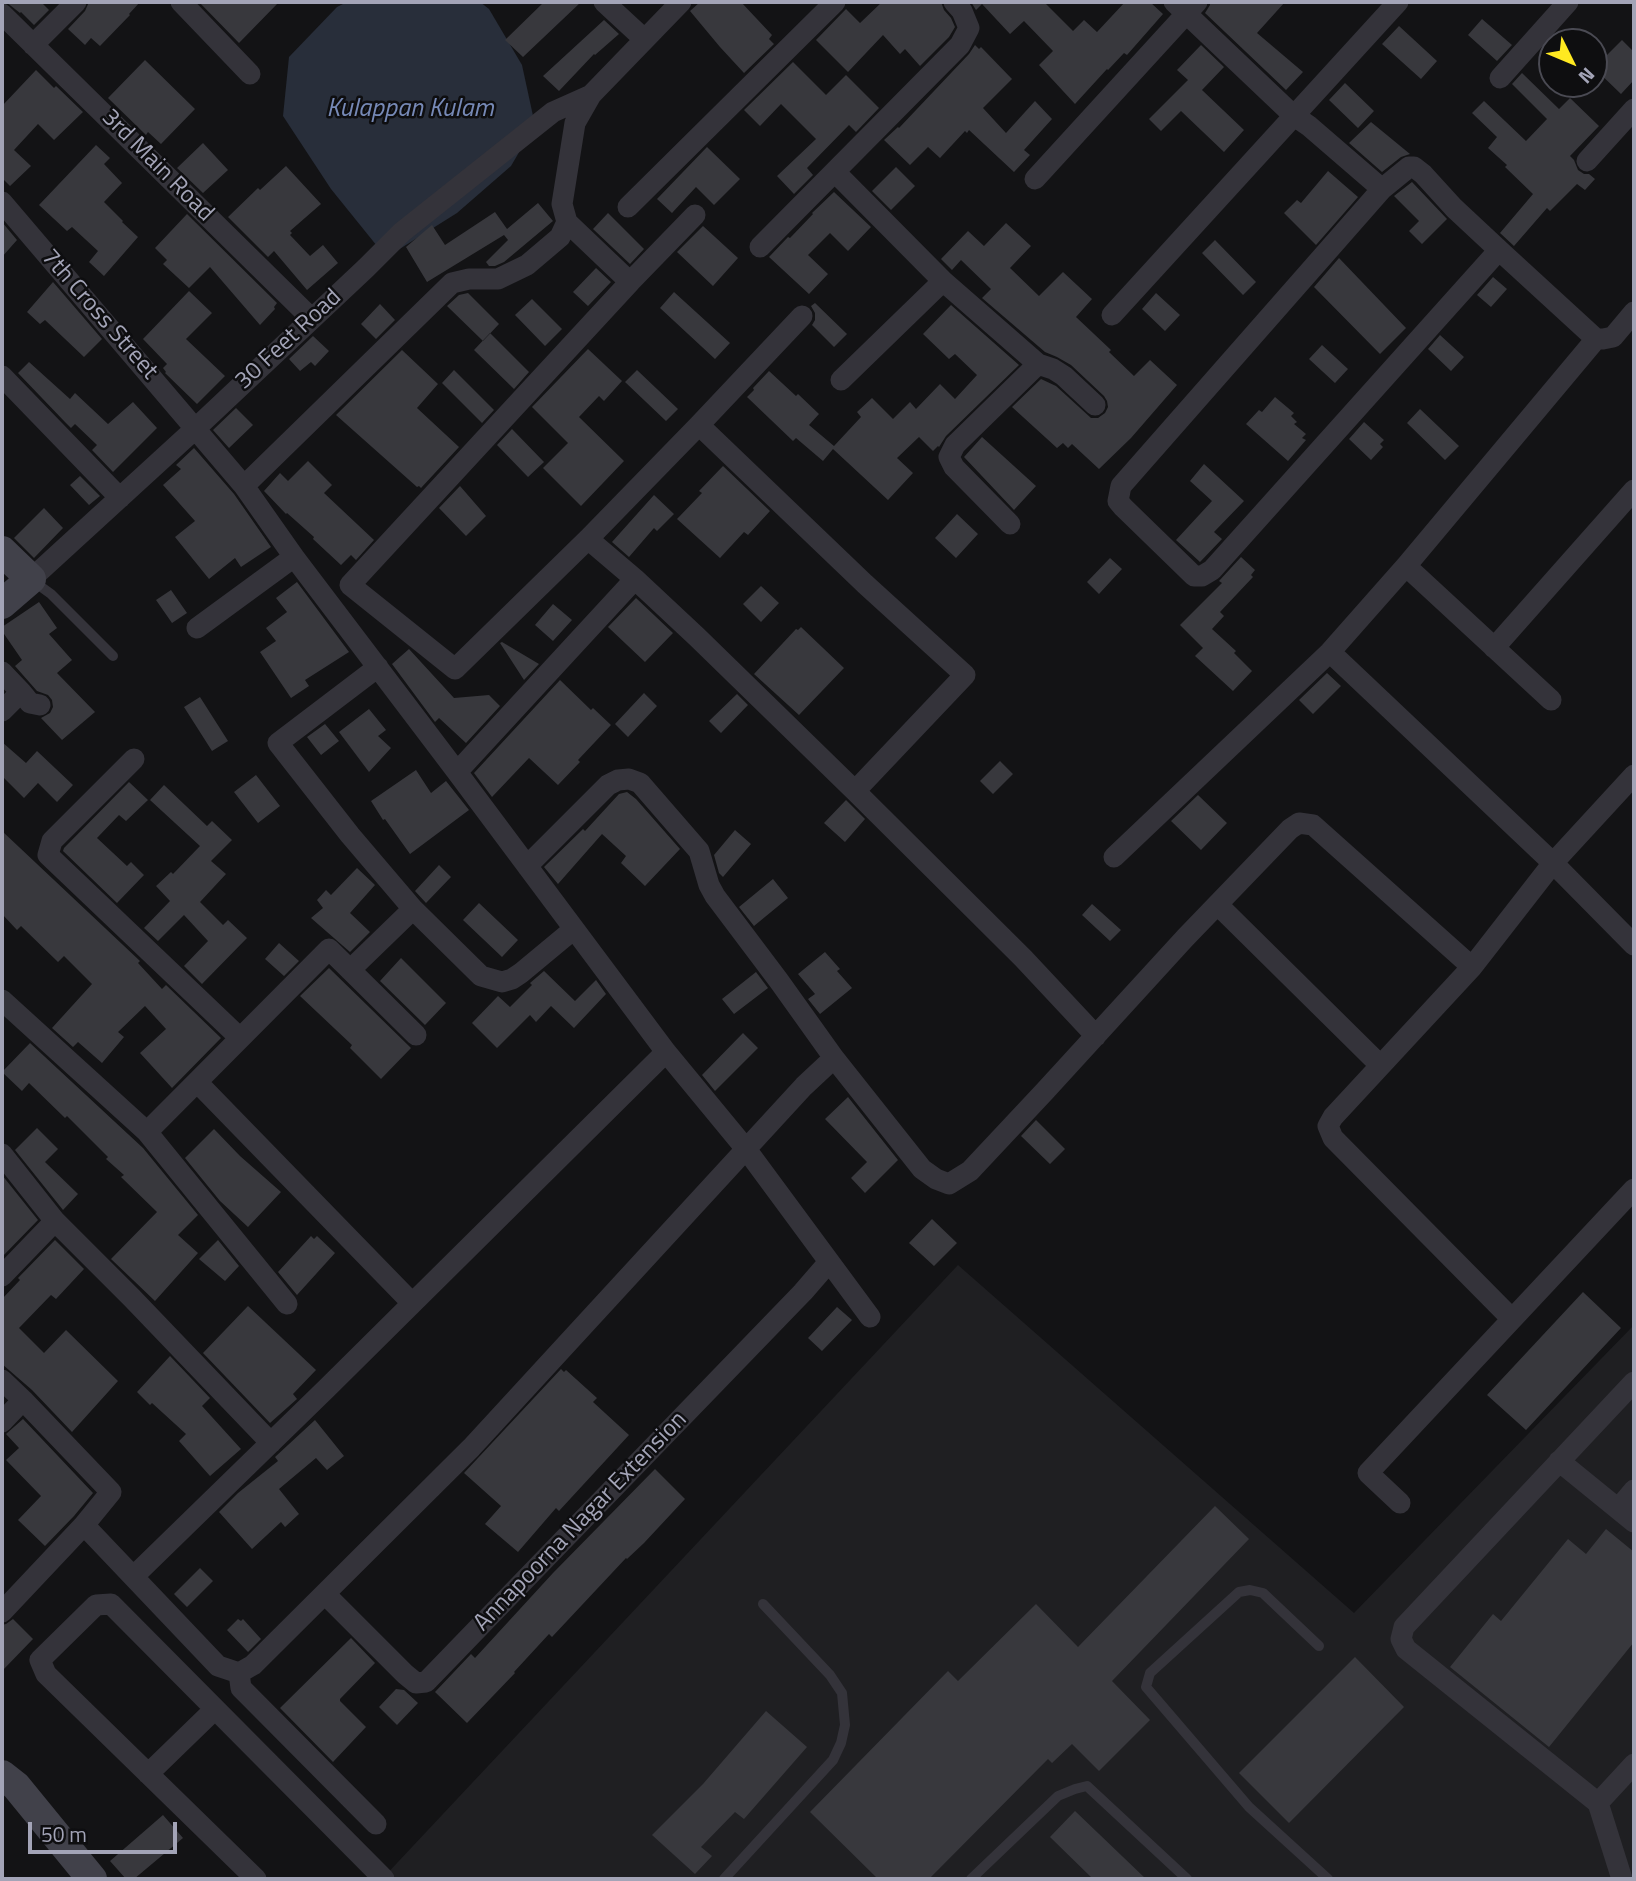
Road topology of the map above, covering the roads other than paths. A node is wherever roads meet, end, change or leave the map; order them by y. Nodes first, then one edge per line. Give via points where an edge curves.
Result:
1 (76, 2) edge
2 (181, 2) edge
3 (604, 2) edge
4 (681, 2) edge
5 (835, 2) edge
6 (954, 2) edge
7 (1398, 2) edge
8 (1568, 2) edge
9 (1186, 6) edge
10 (2, 14) edge
11 (644, 39) junction
12 (33, 45) junction
13 (250, 74) dead end
14 (1500, 78) dead end
15 (591, 95) junction
16 (1634, 109) edge
17 (1293, 115) junction
18 (1587, 161) dead end
19 (835, 173) junction
20 (1035, 179) dead end
21 (1382, 189) junction
22 (2, 202) edge
23 (628, 207) dead end
24 (695, 215) dead end
25 (567, 222) junction
26 (760, 247) dead end
27 (1499, 250) junction
28 (943, 281) junction
29 (629, 282) junction
30 (1634, 312) edge
31 (1112, 315) dead end
32 (802, 316) dead end
33 (312, 319) junction
34 (1596, 338) junction
35 (1038, 364) junction
36 (2, 376) edge
37 (841, 380) dead end
38 (1096, 405) dead end
39 (699, 425) junction
40 (195, 428) junction
41 (244, 486) junction
42 (1634, 490) edge
43 (120, 498) junction
44 (1010, 524) dead end
45 (588, 539) junction
46 (2, 551) edge
47 (294, 557) junction
48 (1406, 566) junction
49 (31, 579) junction
50 (635, 579) junction
51 (2, 604) edge
52 (197, 628) dead end
53 (1494, 648) junction
54 (1330, 652) junction
55 (113, 656) dead end
56 (378, 667) junction
57 (2, 672) edge
58 (20, 692) junction
59 (1551, 700) dead end
60 (40, 705) dead end
61 (2, 711) edge
62 (134, 759) dead end
63 (457, 772) junction
64 (1634, 775) edge
65 (855, 791) junction
66 (1114, 857) dead end
67 (1553, 863) junction
68 (527, 866) junction
69 (1218, 905) junction
70 (412, 908) junction
71 (574, 929) junction
72 (1634, 945) edge
73 (1472, 967) junction
74 (350, 970) junction
75 (2, 1000) edge
76 (415, 1035) dead end
77 (1096, 1036) junction
78 (240, 1038) junction
79 (666, 1052) junction
80 (834, 1058) junction
81 (1380, 1066) junction
82 (197, 1082) junction
83 (147, 1132) junction
84 (746, 1149) junction
85 (2, 1154) edge
86 (1634, 1189) edge
87 (55, 1221) junction
88 (829, 1262) junction
89 (2, 1276) edge
90 (412, 1303) junction
91 (287, 1304) dead end
92 (870, 1317) dead end
93 (1512, 1319) junction
94 (2, 1380) edge
95 (1634, 1382) edge
96 (23, 1400) junction
97 (2, 1422) edge
98 (271, 1443) junction
99 (1559, 1461) junction
100 (1634, 1490) edge
101 (1400, 1503) dead end
102 (1618, 1508) junction
103 (1634, 1522) edge
104 (84, 1525) junction
105 (134, 1576) junction
106 (325, 1594) junction
107 (763, 1604) dead end
108 (2, 1612) edge
109 (1319, 1646) dead end
110 (239, 1673) junction
111 (215, 1709) junction
112 (1634, 1764) edge
113 (148, 1774) junction
114 (2, 1775) edge
115 (1598, 1803) junction
116 (376, 1824) dead end
117 (92, 1879) edge
118 (256, 1879) edge
119 (384, 1879) edge
120 (724, 1879) edge
121 (971, 1879) edge
122 (1187, 1879) edge
123 (1328, 1879) edge
124 (1622, 1879) edge

1 - 12 street
2 - 13 street
3 - 11 street
4 - 11 street
5 - 23 street
6 - 19 street via 969,28 960,44
7 - 17 street
8 - 14 street
9 - 17 street
9 - 20 street
10 - 12 street, 3rd Main Road
11 - 15 street
12 - 33 street, 3rd Main Road
15 - 25 street via 575,122 562,204
15 - 33 street, 30 Feet Road via 553,112 402,232
16 - 18 street
17 - 21 street
17 - 31 street
19 - 26 street
19 - 28 street
21 - 27 street via 1414,167
21 - 27 street via 1121,486 1118,501 1194,576 1212,570
22 - 40 street, 7th Cross Street
24 - 29 street
25 - 29 street
25 - 41 street via 560,237 527,265 498,279 452,283
27 - 34 street
28 - 35 street
28 - 37 street
29 - 45 street via 350,585 455,669
30 - 34 street via 1613,337
32 - 39 street
33 - 40 street, 30 Feet Road
34 - 48 street
35 - 38 street via 1064,376
35 - 44 street via 955,445 950,457 954,467
36 - 43 street
39 - 45 street
39 - 65 street via 965,675
40 - 41 street, 7th Cross Street
40 - 43 street, 30 Feet Road
41 - 47 street, 7th Cross Street
42 - 53 street
43 - 49 street, 30 Feet Road
45 - 50 street
46 - 49 main road
47 - 52 street
47 - 56 street, 7th Cross Street
48 - 53 street
48 - 54 street
49 - 51 main road, 30 Feet Road
49 - 55 lane
50 - 63 street
50 - 65 street
53 - 59 street
54 - 66 street
54 - 67 street
56 - 63 street, 7th Cross Street
56 - 70 street via 278,743
57 - 58 street
58 - 60 street via 30,703
58 - 61 street
62 - 78 street via 52,841 48,855
63 - 68 street, 7th Cross Street
64 - 67 street
65 - 77 street
67 - 72 street
67 - 73 street
68 - 71 street, 7th Cross Street
68 - 80 street via 608,785 629,779 640,783 699,851 715,896
69 - 73 street via 1290,829 1313,825
69 - 77 street
69 - 81 street
70 - 71 street via 481,976 502,982 521,973
70 - 74 street
71 - 79 street, 7th Cross Street
73 - 81 street
74 - 76 street
74 - 78 street via 329,949
75 - 83 street
77 - 80 street via 970,1171 949,1184 922,1169
78 - 82 street
79 - 84 street, 7th Cross Street
79 - 90 street
80 - 84 street
81 - 93 street via 1333,1117 1328,1126 1333,1138
82 - 83 street
82 - 90 street
83 - 91 street
84 - 88 street, 7th Cross Street
84 - 106 street via 471,1448
85 - 87 street
86 - 93 street
87 - 89 street
87 - 98 street
88 - 92 street, 7th Cross Street
88 - 106 street, Annapoorna Nagar Extension via 426,1682 416,1682 405,1674
90 - 98 street
93 - 101 street via 1368,1474
94 - 96 street
95 - 99 street
96 - 97 street
96 - 104 street via 111,1492
98 - 105 street
99 - 102 street
99 - 115 street via 1404,1627 1401,1639 1406,1649
100 - 102 street
102 - 103 street
104 - 105 street
104 - 108 street
105 - 110 street via 218,1666
106 - 110 street via 253,1665
107 - 120 lane via 830,1675 842,1693 845,1725 833,1760
109 - 123 lane via 1263,1593 1239,1592 1150,1673 1146,1687 1249,1807
110 - 116 street via 241,1688
111 - 113 street
111 - 113 street via 111,1604 96,1605 40,1660 46,1674
111 - 119 street
112 - 115 street
113 - 118 street
114 - 117 main road
115 - 124 street
121 - 122 lane via 1058,1797 1087,1786

